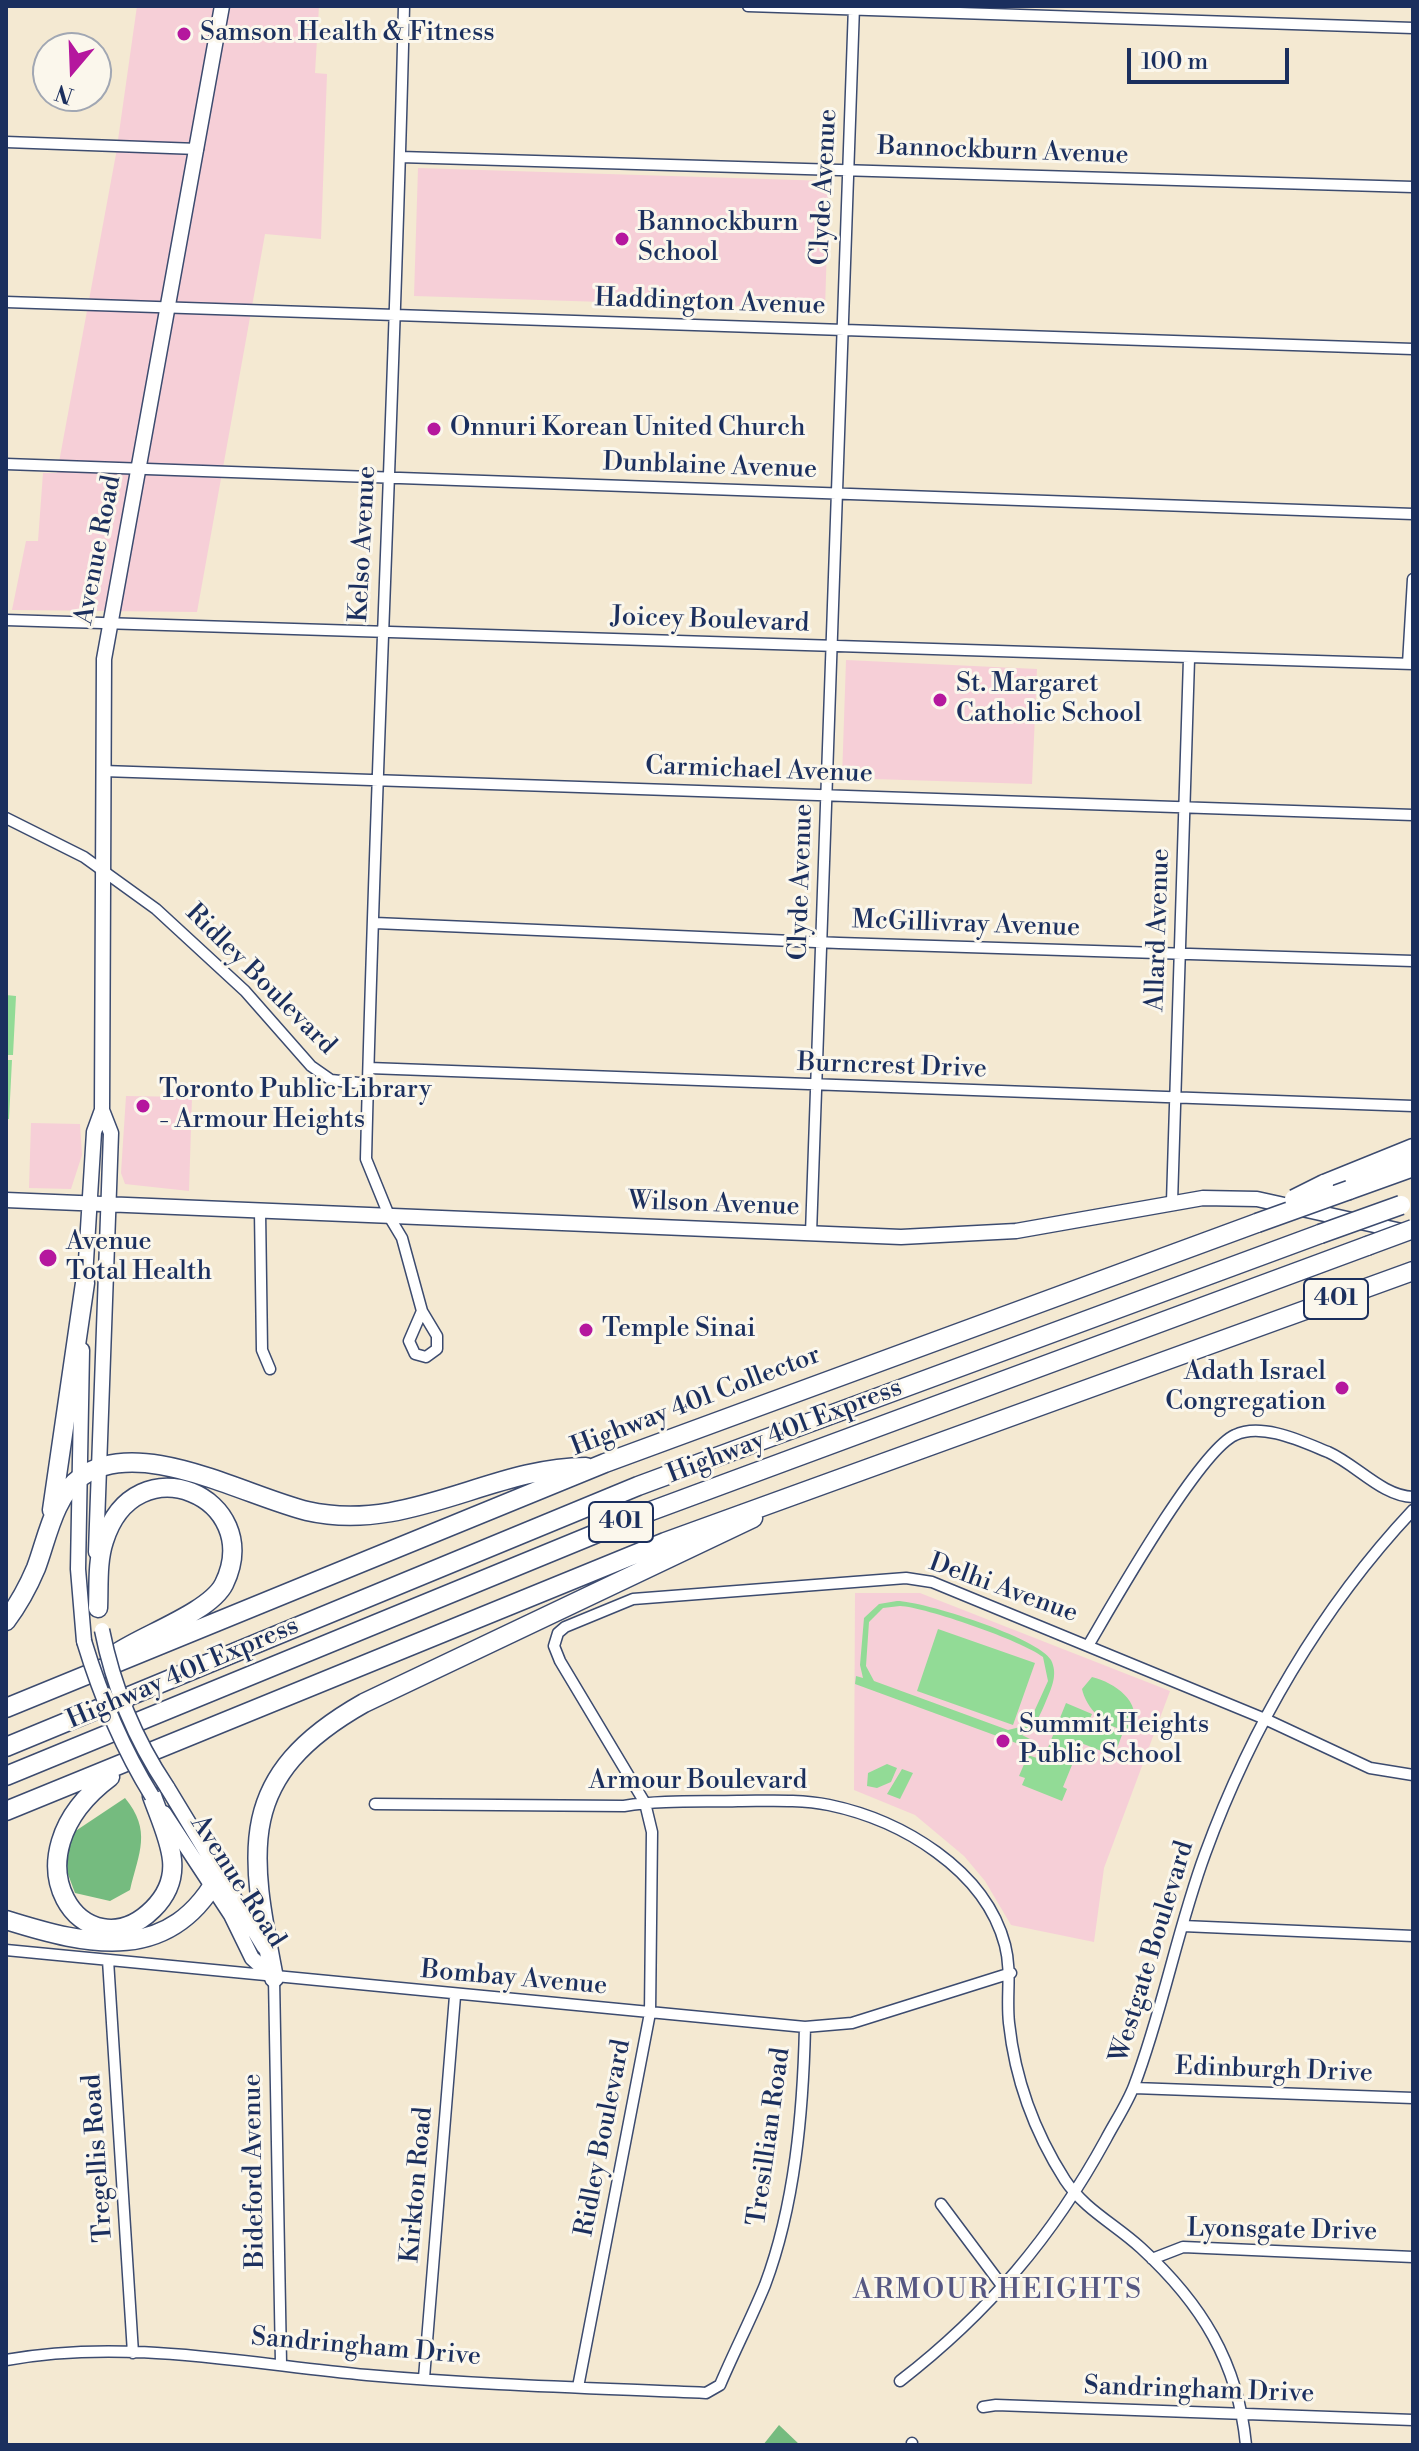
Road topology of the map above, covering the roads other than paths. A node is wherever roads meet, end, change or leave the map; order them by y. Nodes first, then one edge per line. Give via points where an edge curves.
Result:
1 (222, 6) edge
2 (404, 6) edge
3 (748, 6) edge
4 (854, 8) edge
5 (1413, 28) edge
6 (6, 142) edge
7 (198, 149) junction
8 (400, 157) junction
9 (850, 169) junction
10 (1413, 187) edge
11 (6, 302) edge
12 (168, 307) junction
13 (397, 312) junction
14 (840, 330) junction
15 (1413, 349) edge
16 (6, 464) edge
17 (140, 467) junction
18 (390, 478) junction
19 (836, 494) junction
20 (1413, 514) edge
21 (1413, 579) edge
22 (6, 620) edge
23 (109, 623) junction
24 (382, 630) junction
25 (832, 647) junction
26 (1189, 659) junction
27 (1411, 664) edge
28 (103, 771) junction
29 (379, 779) junction
30 (827, 797) junction
31 (1186, 808) junction
32 (1413, 815) edge
33 (6, 818) edge
34 (106, 873) junction
35 (375, 923) junction
36 (822, 942) junction
37 (1180, 954) junction
38 (1413, 961) edge
39 (369, 1068) junction
40 (368, 1084) junction
41 (816, 1086) junction
42 (1175, 1099) junction
43 (1413, 1106) edge
44 (102, 1110) junction
45 (1413, 1148) edge
46 (1413, 1167) edge
47 (6, 1200) edge
48 (1172, 1202) junction
49 (89, 1203) junction
50 (1407, 1203) edge
51 (109, 1204) junction
52 (260, 1211) junction
53 (390, 1218) junction
54 (1251, 1223) junction
55 (1413, 1231) edge
56 (811, 1233) junction
57 (1413, 1271) edge
58 (85, 1283) junction
59 (422, 1311) dead end
60 (270, 1369) dead end
61 (99, 1467) junction
62 (597, 1467) junction
63 (79, 1478) junction
64 (792, 1495) junction
65 (1413, 1497) edge
66 (1413, 1510) edge
67 (48, 1534) junction
68 (98, 1608) junction
69 (6, 1621) edge
70 (558, 1633) joint
71 (1089, 1644) junction
72 (98, 1670) junction
73 (6, 1708) edge
74 (1265, 1719) junction
75 (6, 1747) edge
76 (156, 1750) junction
77 (1413, 1775) edge
78 (6, 1776) edge
79 (159, 1791) junction
80 (645, 1803) junction
81 (375, 1804) dead end
82 (6, 1811) edge
83 (217, 1879) junction
84 (6, 1920) edge
85 (1183, 1926) junction
86 (1413, 1936) edge
87 (6, 1950) edge
88 (108, 1960) junction
89 (1011, 1973) junction
90 (274, 1978) junction
91 (455, 1996) junction
92 (650, 2013) junction
93 (805, 2027) junction
94 (1134, 2088) junction
95 (1413, 2098) edge
96 (1075, 2195) junction
97 (941, 2204) dead end
98 (1413, 2257) edge
99 (1152, 2259) junction
100 (1003, 2287) junction
101 (133, 2353) junction
102 (6, 2360) edge
103 (281, 2363) junction
104 (424, 2378) junction
105 (900, 2381) dead end
106 (720, 2385) joint
107 (578, 2387) junction
108 (983, 2407) dead end
109 (1243, 2415) junction
110 (1413, 2420) edge
111 (1246, 2445) edge

1 - 7 main road, Avenue Road
2 - 8 street, Kelso Avenue
3 - 4 street
4 - 5 street
4 - 9 street, Clyde Avenue
6 - 7 street
7 - 12 main road, Avenue Road
8 - 9 street, Bannockburn Avenue
8 - 13 street, Kelso Avenue
9 - 10 street, Bannockburn Avenue
9 - 14 street, Clyde Avenue
11 - 12 street, Haddington Avenue
12 - 13 street, Haddington Avenue
12 - 17 main road, Avenue Road
13 - 14 street, Haddington Avenue
13 - 18 street, Kelso Avenue
14 - 15 street, Haddington Avenue
14 - 19 street, Clyde Avenue
16 - 17 street, Dunblaine Avenue
17 - 18 street, Dunblaine Avenue
17 - 23 main road, Avenue Road
18 - 19 street, Dunblaine Avenue
18 - 24 street, Kelso Avenue
19 - 20 street, Dunblaine Avenue
19 - 25 street, Clyde Avenue
21 - 27 street
22 - 23 street, Joicey Boulevard
23 - 24 street, Joicey Boulevard
23 - 28 main road, Avenue Road
24 - 25 street, Joicey Boulevard
24 - 29 street, Kelso Avenue
25 - 26 street, Joicey Boulevard
25 - 30 street, Clyde Avenue
26 - 27 street, Joicey Boulevard
26 - 31 street, Allard Avenue
28 - 29 street, Carmichael Avenue
28 - 34 main road, Avenue Road
29 - 30 street, Carmichael Avenue
29 - 35 street, Kelso Avenue
30 - 31 street, Carmichael Avenue via 1027,799
30 - 36 street, Clyde Avenue
31 - 32 street, Carmichael Avenue
31 - 37 street, Allard Avenue
33 - 34 street, Ridley Boulevard
34 - 40 street, Ridley Boulevard via 195,942 311,1066 331,1080
34 - 44 main road, Avenue Road
35 - 36 street, McGillivray Avenue
35 - 39 street, Kelso Avenue
36 - 37 street, McGillivray Avenue
36 - 41 street, Clyde Avenue
37 - 38 street, McGillivray Avenue
37 - 42 street, Allard Avenue
39 - 40 street, Kelso Avenue
39 - 41 street, Burncrest Drive
40 - 53 street via 366,1159
41 - 42 street, Burncrest Drive
41 - 56 street, Clyde Avenue
42 - 43 street, Burncrest Drive
42 - 48 street, Allard Avenue
44 - 49 main road, Avenue Road via 94,1132
44 - 51 main road, Avenue Road via 111,1133
45 - 54 highway, bridge via 1324,1184
46 - 54 highway, Highway 401 Collector / 401, bridge
47 - 49 main road, Wilson Avenue
48 - 55 main road, Wilson Avenue via 1257,1199
48 - 56 main road, Wilson Avenue via 1016,1231 959,1236
49 - 51 main road, Wilson Avenue
49 - 58 main road, Avenue Road
50 - 75 highway, Highway 401 Express / 401, bridge via 638,1486
51 - 52 main road, Wilson Avenue
51 - 61 main road, Avenue Road
52 - 53 main road, Wilson Avenue
52 - 60 street via 262,1350
53 - 56 main road, Wilson Avenue
53 - 59 street via 402,1238
54 - 62 highway, Highway 401 Collector / 401
55 - 78 highway, Highway 401 Express / 401, bridge via 664,1505
57 - 64 highway, 401
58 - 63 main road, Avenue Road
58 - 67 highway
61 - 62 highway via 113,1462 164,1465 306,1511 354,1517 428,1505 559,1467
61 - 63 highway
61 - 68 main road, Avenue Road
62 - 72 highway, Highway 401 Collector / 401
63 - 67 highway via 62,1500
63 - 79 main road, Avenue Road, bridge via 84,1641 115,1733
64 - 76 highway, 401
64 - 90 highway via 732,1531 364,1703 313,1735 280,1770 255,1845 257,1892
65 - 71 street via 1397,1496 1331,1453 1281,1435 1252,1430 1233,1435 1163,1523
66 - 74 street, Westgate Boulevard via 1331,1610
67 - 69 highway via 35,1571
68 - 72 highway via 103,1542 117,1511 131,1498 170,1486 211,1503 230,1537 223,1586 201,1606 119,1651
68 - 79 main road, Avenue Road, bridge via 113,1679
70 - 71 street, Delhi Avenue via 633,1599 906,1578 932,1582
70 - 80 street, Ridley Boulevard via 554,1646 560,1661
71 - 74 street, Delhi Avenue
72 - 73 highway, Highway 401 Collector / 401
74 - 77 street, Delhi Avenue via 1370,1768
74 - 85 street, Westgate Boulevard via 1218,1820
76 - 79 highway via 98,1784 53,1825 42,1846 41,1866 47,1893 65,1914 86,1925 113,1928 145,1917 163,1899 173,1862
76 - 82 highway, 401
79 - 83 main road, Avenue Road
80 - 81 street, Armour Boulevard
80 - 89 street, Armour Boulevard via 797,1801 861,1813 903,1832 938,1853 988,1906
80 - 92 street, Ridley Boulevard via 652,1832
83 - 84 highway via 176,1923 127,1942 74,1941
83 - 90 main road, Avenue Road via 252,1958
85 - 86 street
85 - 94 street, Westgate Boulevard
87 - 88 street, Bombay Avenue
88 - 90 street, Bombay Avenue
88 - 101 street, Tregellis Road
89 - 93 street, Bombay Avenue via 852,2023
89 - 96 street, Armour Boulevard via 1009,2021 1019,2077 1041,2143
90 - 91 street, Bombay Avenue
90 - 103 street, Bideford Avenue
91 - 92 street, Bombay Avenue
91 - 104 street, Kirkton Road
92 - 93 street, Bombay Avenue
92 - 107 street, Ridley Boulevard
93 - 106 street, Tresillian Road via 786,2213 765,2284
94 - 95 street, Edinburgh Drive
94 - 96 street, Westgate Boulevard
96 - 99 street, Armour Boulevard
96 - 100 street, Westgate Boulevard
97 - 100 street
98 - 99 street, Lyonsgate Drive via 1183,2247
99 - 109 street, Armour Boulevard via 1181,2285 1202,2315 1226,2360
100 - 105 street, Westgate Boulevard via 939,2351
101 - 102 street, Sandringham Drive via 37,2354
101 - 103 street, Sandringham Drive
103 - 104 street, Sandringham Drive
104 - 107 street, Sandringham Drive
106 - 107 street, Sandringham Drive via 706,2393
108 - 109 street, Sandringham Drive
109 - 110 street, Sandringham Drive
109 - 111 street, Armour Boulevard

